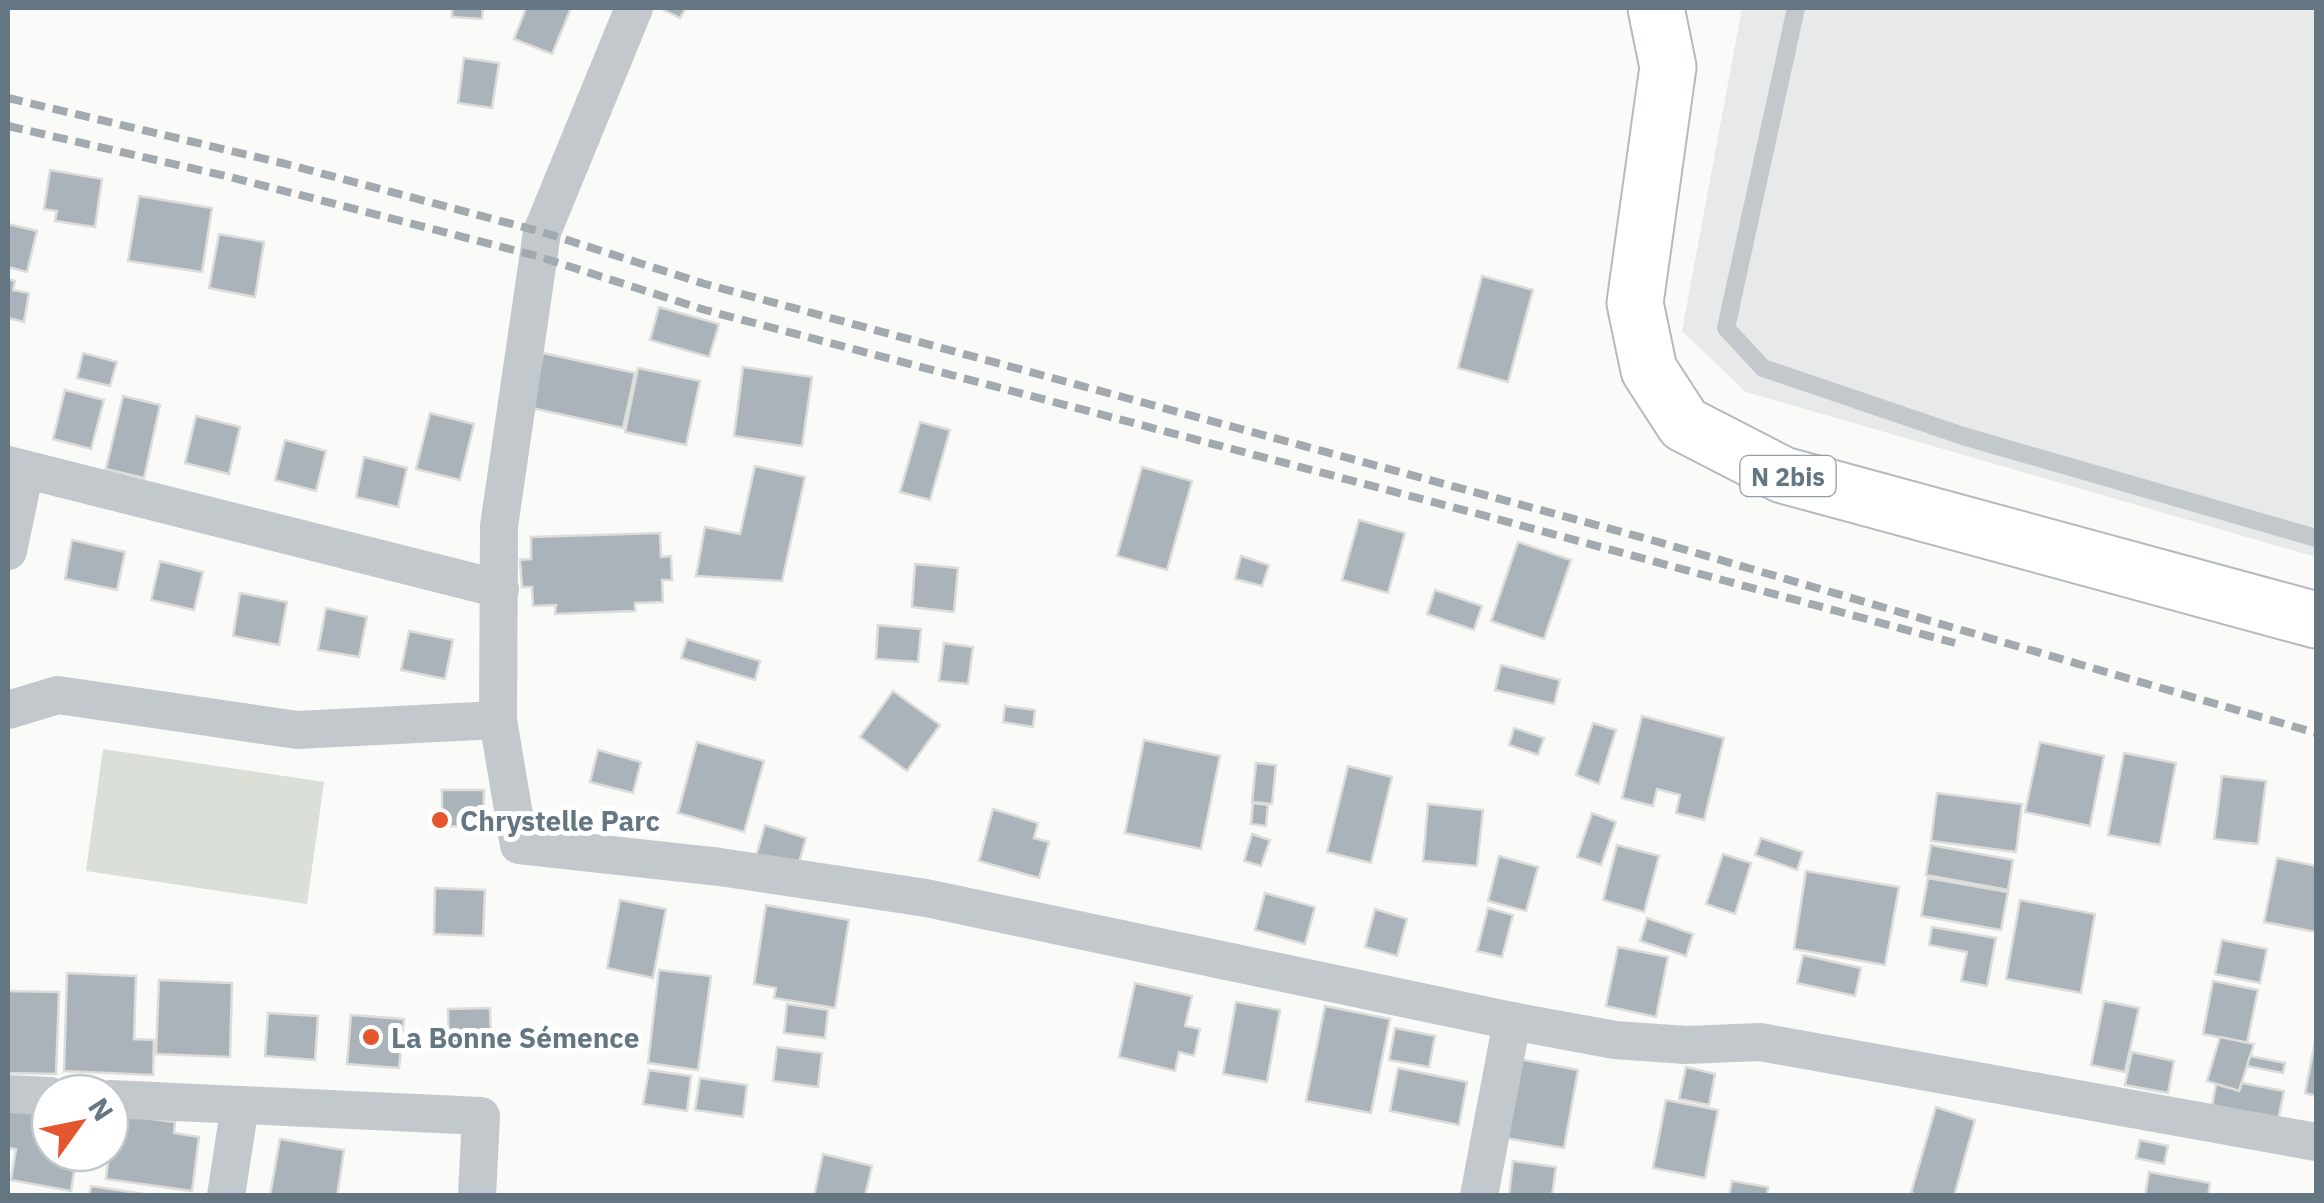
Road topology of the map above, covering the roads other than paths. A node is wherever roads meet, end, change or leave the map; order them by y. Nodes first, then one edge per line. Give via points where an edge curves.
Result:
1 (634, 8) edge
2 (1656, 8) edge
3 (1796, 8) edge
4 (16, 468) edge
5 (2316, 538) edge
6 (8, 551) edge
7 (500, 589) junction
8 (2316, 620) edge
9 (8, 710) edge
10 (498, 720) junction
11 (1512, 1021) junction
12 (130, 1100) edge
13 (240, 1105) junction
14 (2316, 1142) edge
15 (226, 1196) edge
16 (477, 1196) edge
17 (1479, 1196) edge

1 - 7 street via 542,232 499,526
2 - 8 main road, N 2bis via 1668,67 1635,303 1649,370 1684,424 1782,475
3 - 5 lane via 1726,328 1764,368 1964,436
4 - 6 street
4 - 7 street
7 - 10 street
9 - 10 street via 58,694 296,730
10 - 11 street via 520,846 926,898
11 - 14 street via 1615,1040 1686,1046 1760,1042
11 - 17 street
12 - 13 street
13 - 15 street
13 - 16 street via 481,1116

